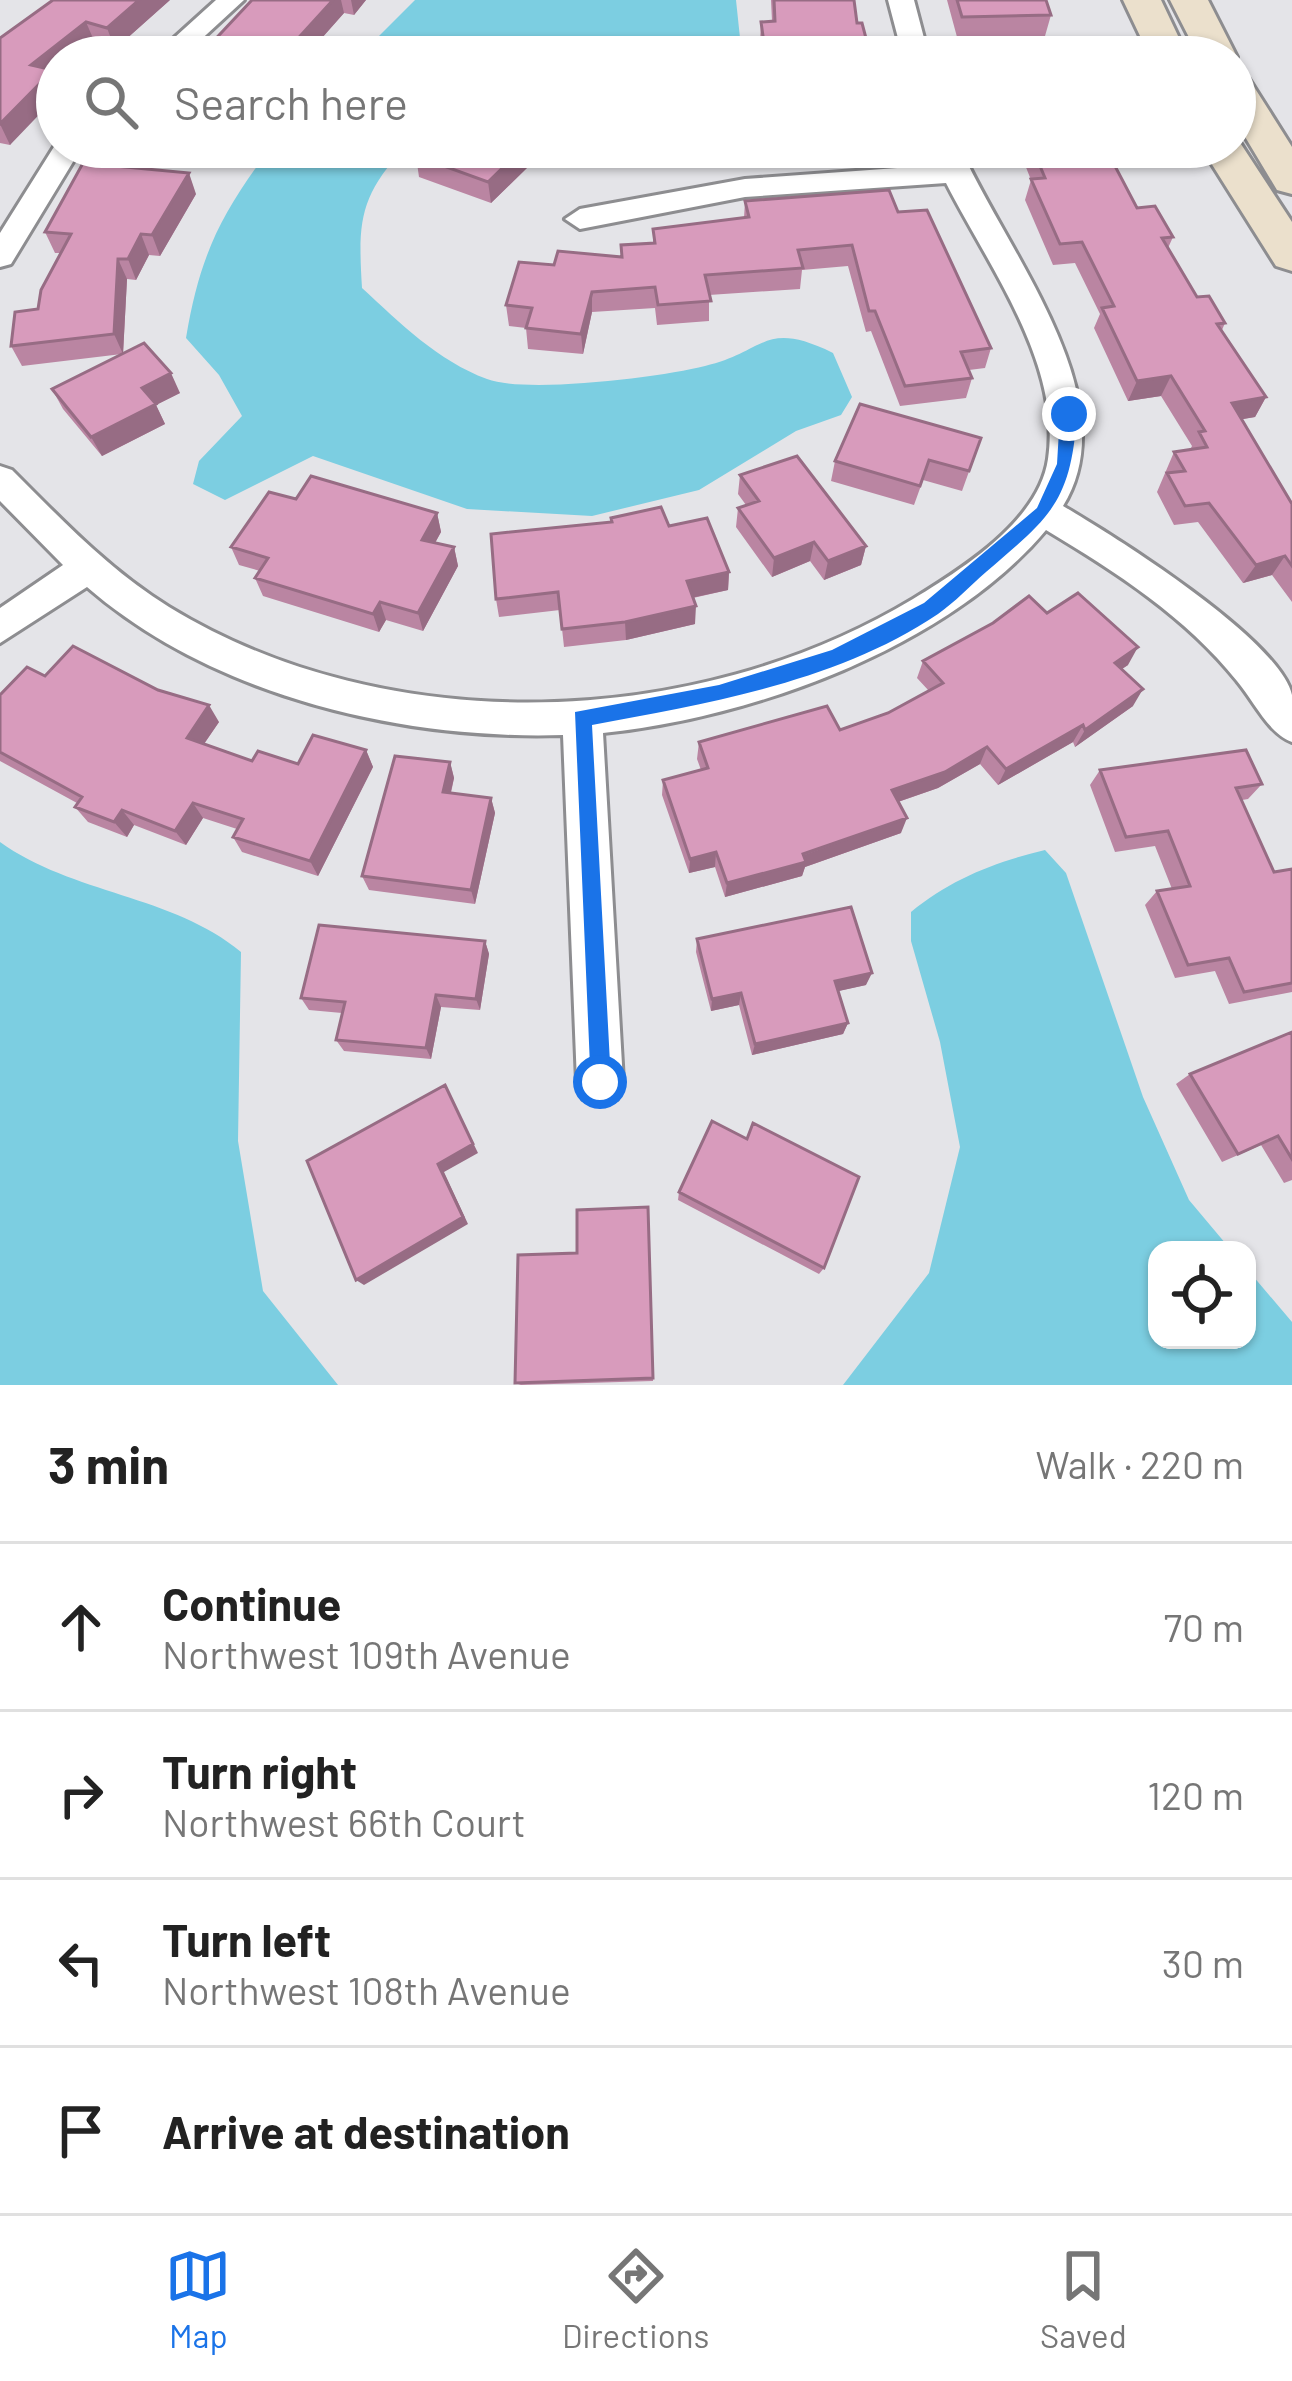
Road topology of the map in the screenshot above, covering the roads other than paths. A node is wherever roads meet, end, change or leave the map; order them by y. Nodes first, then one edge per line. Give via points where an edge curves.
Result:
1 (231, 0) edge
2 (901, 0) edge
3 (1142, 0) edge
4 (1189, 0) edge
5 (190, 36) edge
6 (910, 36) edge
7 (1159, 36) edge
8 (1207, 36) edge
9 (1256, 122) edge
10 (55, 168) edge
11 (892, 168) edge
12 (955, 168) edge
13 (1235, 168) edge
14 (1292, 181) edge
15 (580, 219) dead end
16 (1292, 256) edge
17 (0, 257) edge
18 (0, 479) edge
19 (1044, 512) junction
20 (87, 568) junction
21 (0, 628) edge
22 (582, 718) junction
23 (1292, 725) edge
24 (600, 1082) dead end

1 - 5 street
2 - 6 street
3 - 7 main road
4 - 8 main road
9 - 14 main road
10 - 17 street
11 - 15 street
12 - 19 street via 1051,358 1069,414 1065,464
13 - 16 main road
18 - 20 street
19 - 22 street via 931,609 838,656 719,693
19 - 23 street via 1118,555 1214,628
20 - 21 street
20 - 22 street via 177,631 282,678 380,702
22 - 24 street

